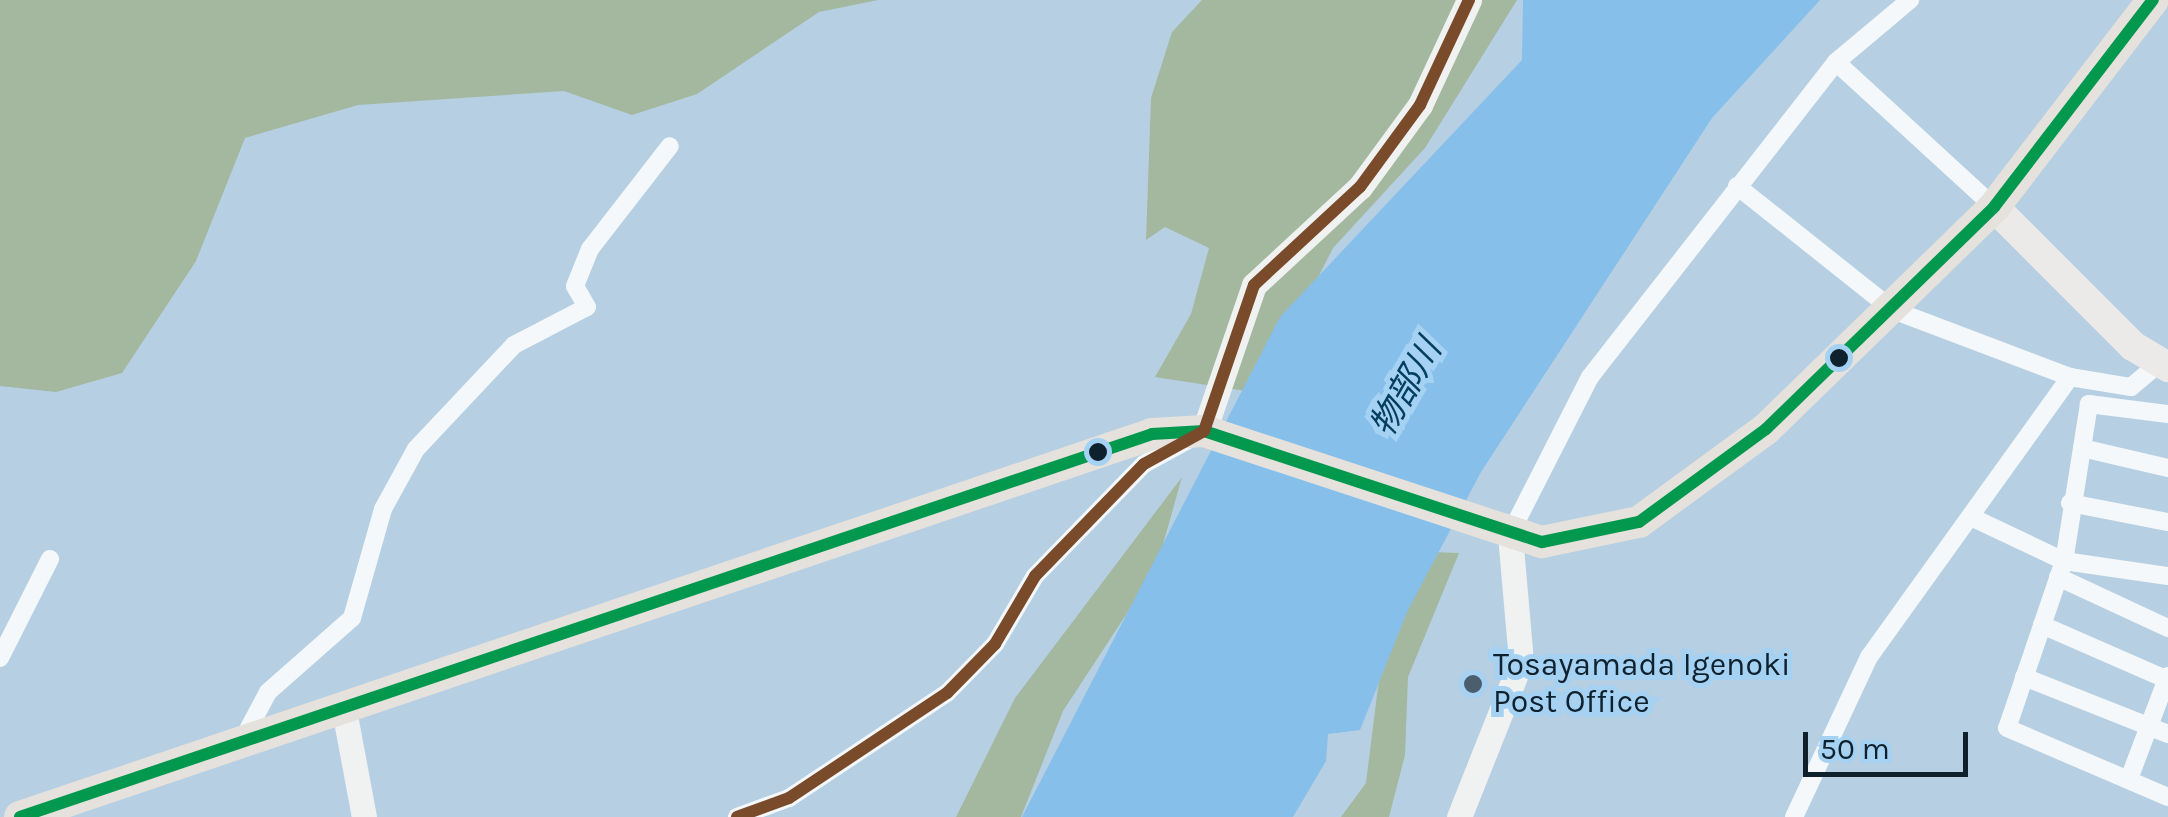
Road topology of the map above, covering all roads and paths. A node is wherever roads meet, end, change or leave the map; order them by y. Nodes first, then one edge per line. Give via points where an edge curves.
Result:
1 (1469, 0) edge
2 (1910, 0) edge
3 (2153, 0) edge
4 (1836, 62) junction
5 (670, 146) dead end
6 (1737, 186) junction
7 (1994, 207) junction
8 (1894, 310) junction
9 (2164, 365) edge
10 (2070, 377) junction
11 (2168, 414) edge
12 (1217, 435) junction
13 (2082, 448) junction
14 (2168, 468) edge
15 (2070, 503) junction
16 (1971, 517) junction
17 (2168, 522) edge
18 (1497, 528) junction
19 (50, 559) dead end
20 (2061, 569) junction
21 (2168, 576) edge
22 (2042, 625) junction
23 (2168, 628) edge
24 (0, 658) edge
25 (2024, 677) junction
26 (2168, 678) edge
27 (344, 710) junction
28 (2149, 727) junction
29 (2168, 734) edge
30 (236, 750) junction
31 (2129, 779) junction
32 (2168, 798) edge
33 (20, 817) edge
34 (364, 817) edge
35 (737, 817) edge
36 (1459, 817) edge
37 (1794, 817) edge

1 - 12 main road via 1420,105 1360,187 1281,250 1254,285
2 - 4 street
3 - 7 highway
4 - 6 street
4 - 7 street
5 - 30 street via 590,250 575,286 587,307 514,344 416,448 383,509 352,618 268,692
6 - 8 street
6 - 18 street via 1590,377
7 - 8 highway
7 - 9 main road
8 - 10 street
8 - 18 highway via 1766,429 1639,522 1585,540
9 - 10 street via 2131,387
10 - 16 street
11 - 13 street via 2088,404
12 - 18 highway
12 - 27 highway via 1091,451
12 - 35 street via 1144,464 1035,576 995,644 946,693 789,798
13 - 14 street
13 - 15 street
15 - 17 street
15 - 20 street
16 - 20 street
16 - 37 street via 1870,658
18 - 36 main road via 1521,661
19 - 24 street
20 - 21 street
20 - 22 street
20 - 23 street
22 - 25 street
22 - 26 street
25 - 28 street
25 - 31 street via 2007,728
26 - 28 street
27 - 30 highway
27 - 34 main road
28 - 29 street
28 - 31 street
30 - 33 highway
31 - 32 street

